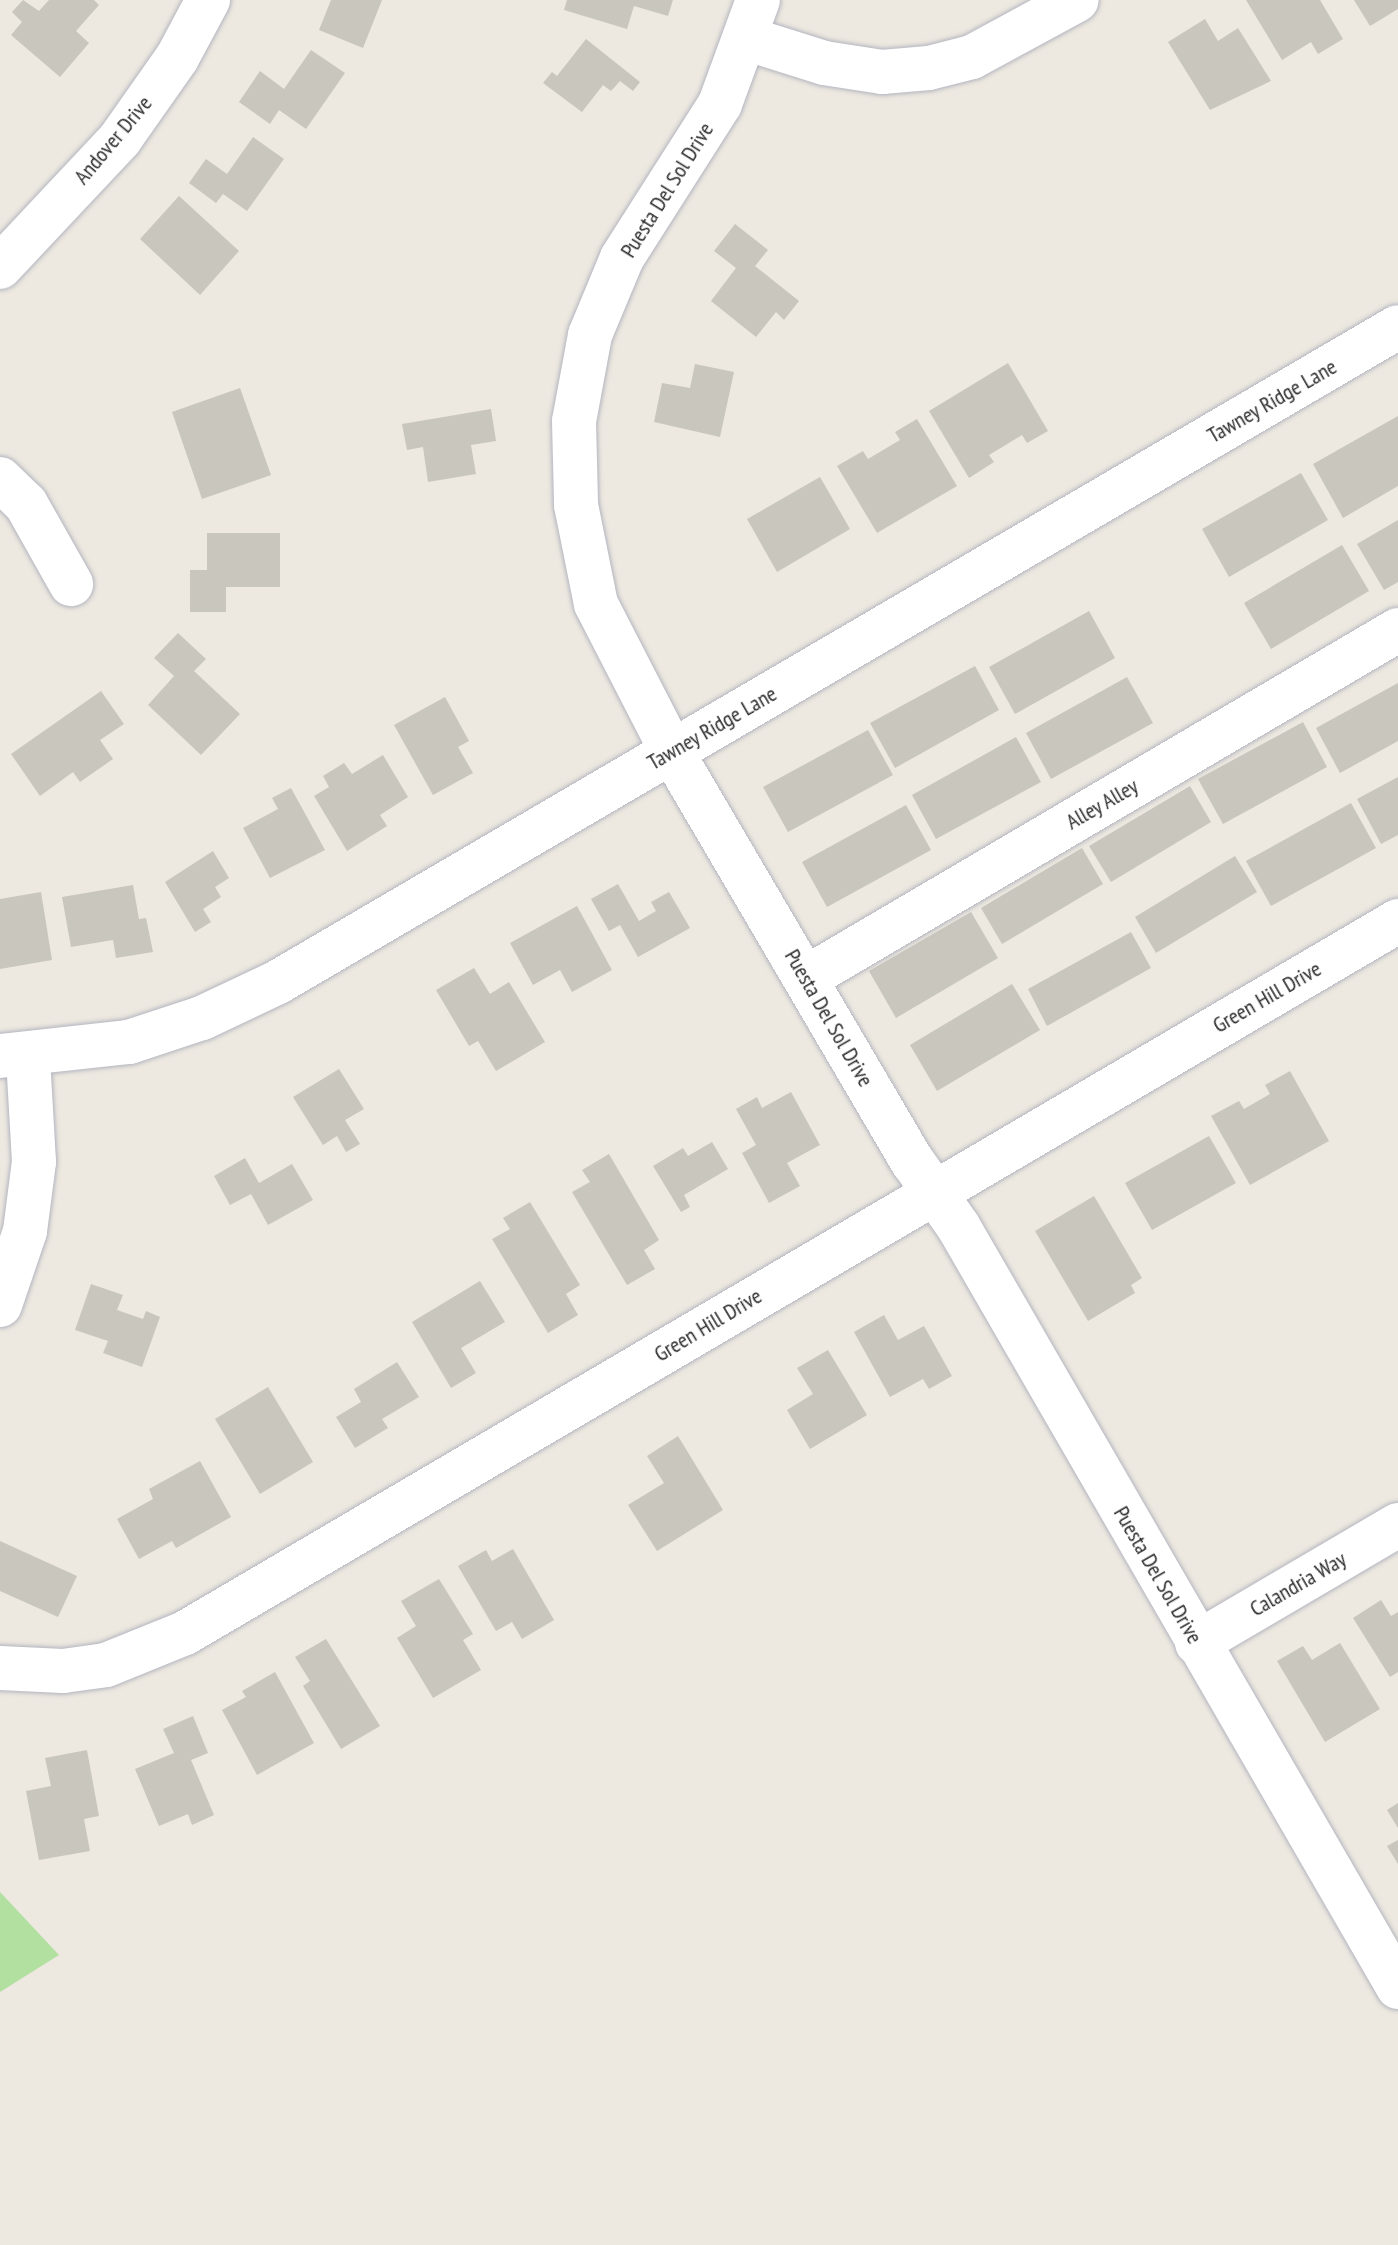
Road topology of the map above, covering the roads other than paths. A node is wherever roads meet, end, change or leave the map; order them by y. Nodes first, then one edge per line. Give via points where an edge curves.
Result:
1 (208, 0) edge
2 (1077, 0) edge
3 (753, 19) edge
4 (0, 267) edge
5 (1398, 327) edge
6 (0, 479) edge
7 (71, 584) dead end
8 (1398, 630) edge
9 (672, 752) junction
10 (1398, 921) edge
11 (806, 978) junction
12 (14, 1057) edge
13 (935, 1191) junction
14 (0, 1305) edge
15 (1398, 1525) edge
16 (1197, 1643) junction
17 (0, 1668) edge
18 (1398, 1987) edge

1 - 4 street, Andover Drive via 177,58 120,139
2 - 3 street via 972,57 882,72 824,63
3 - 9 street, Puesta Del Sol Drive via 693,153 622,258 590,335 574,421 576,505 596,604
5 - 9 street, Tawney Ridge Lane
6 - 7 street via 26,504
8 - 11 street, Alley Alley
9 - 11 street, Puesta Del Sol Drive
9 - 12 street, Tawney Ridge Lane via 278,982 202,1018 129,1042
10 - 13 street, Green Hill Drive
11 - 13 street, Puesta Del Sol Drive
12 - 14 street via 34,1162 25,1231
13 - 16 street, Puesta Del Sol Drive
13 - 17 street, Green Hill Drive via 185,1633 106,1665 63,1671
15 - 16 street, Calandria Way
16 - 18 street, Puesta Del Sol Drive

